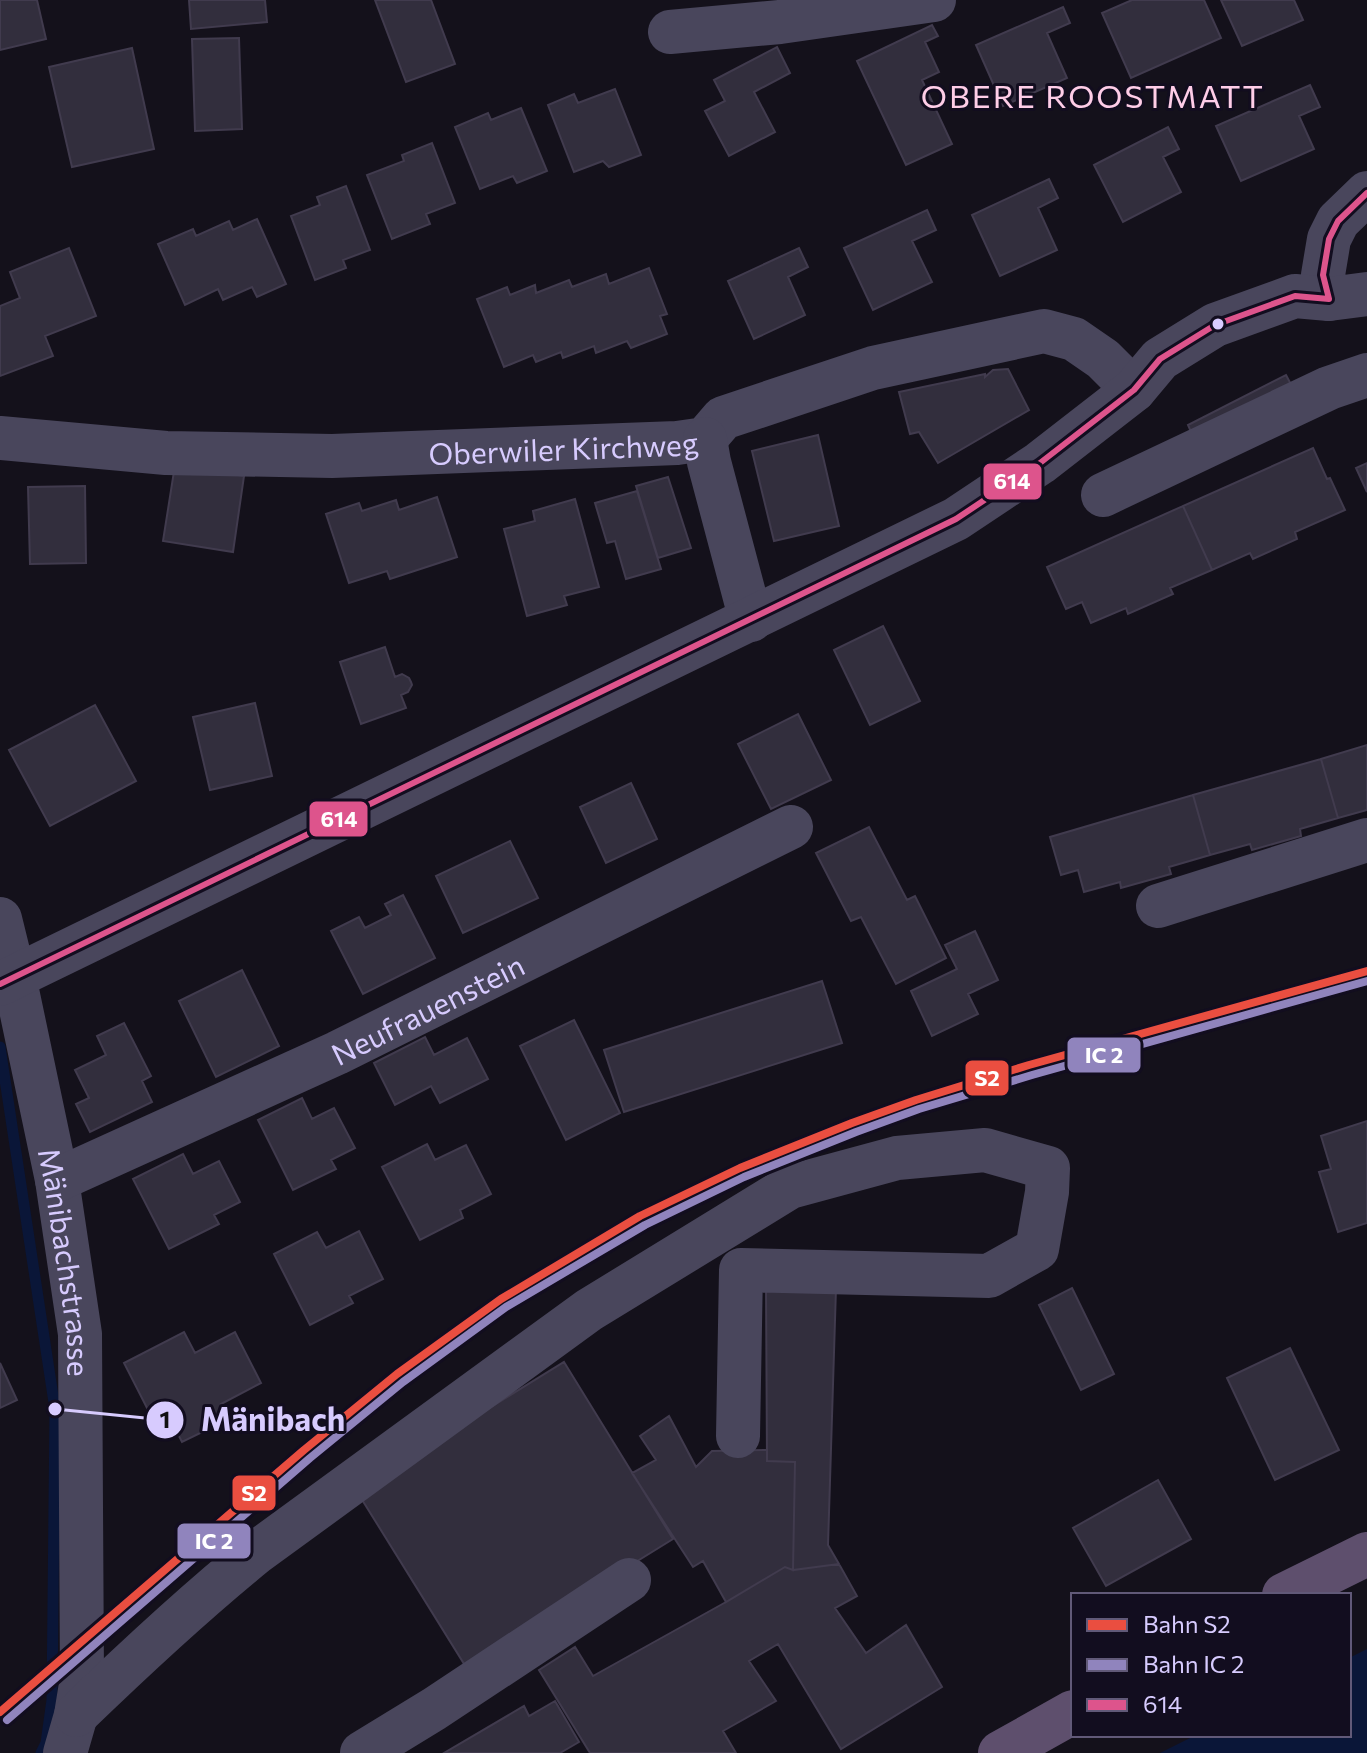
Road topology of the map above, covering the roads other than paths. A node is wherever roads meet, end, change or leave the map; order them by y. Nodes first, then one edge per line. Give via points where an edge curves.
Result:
1 (910, 2) edge
2 (670, 32) dead end
3 (1367, 193) edge
4 (1348, 297) edge
5 (1367, 375) edge
6 (1134, 390) junction
7 (0, 438) edge
8 (705, 439) junction
9 (1103, 495) dead end
10 (751, 620) junction
11 (791, 827) dead end
12 (1367, 840) edge
13 (1158, 906) dead end
14 (0, 919) edge
15 (7, 980) edge
16 (57, 1180) junction
17 (738, 1436) dead end
18 (1367, 1554) edge
19 (629, 1580) dead end
20 (1288, 1593) edge
21 (1071, 1713) edge
22 (71, 1734) edge
23 (362, 1753) edge
24 (1000, 1753) edge

1 - 2 street
3 - 4 street via 1338,221 1329,239 1323,275
4 - 6 street via 1295,296 1215,325 1160,359
5 - 9 street
6 - 8 street, Oberwiler Kirchweg via 1074,339 1044,331 873,368 723,418
6 - 10 street via 956,519
7 - 8 street, Oberwiler Kirchweg via 166,453 332,456
8 - 10 street
10 - 15 street
11 - 16 street, Neufrauenstein via 337,1053
12 - 13 street
14 - 15 street, Mänibachstrasse
15 - 16 street, Mänibachstrasse
16 - 22 street, Mänibachstrasse via 80,1334 83,1641
17 - 22 street via 741,1270 989,1276 1037,1249 1048,1168 985,1150 897,1158 790,1187 589,1310 257,1552 166,1630
18 - 20 main road
19 - 23 street
21 - 24 main road

